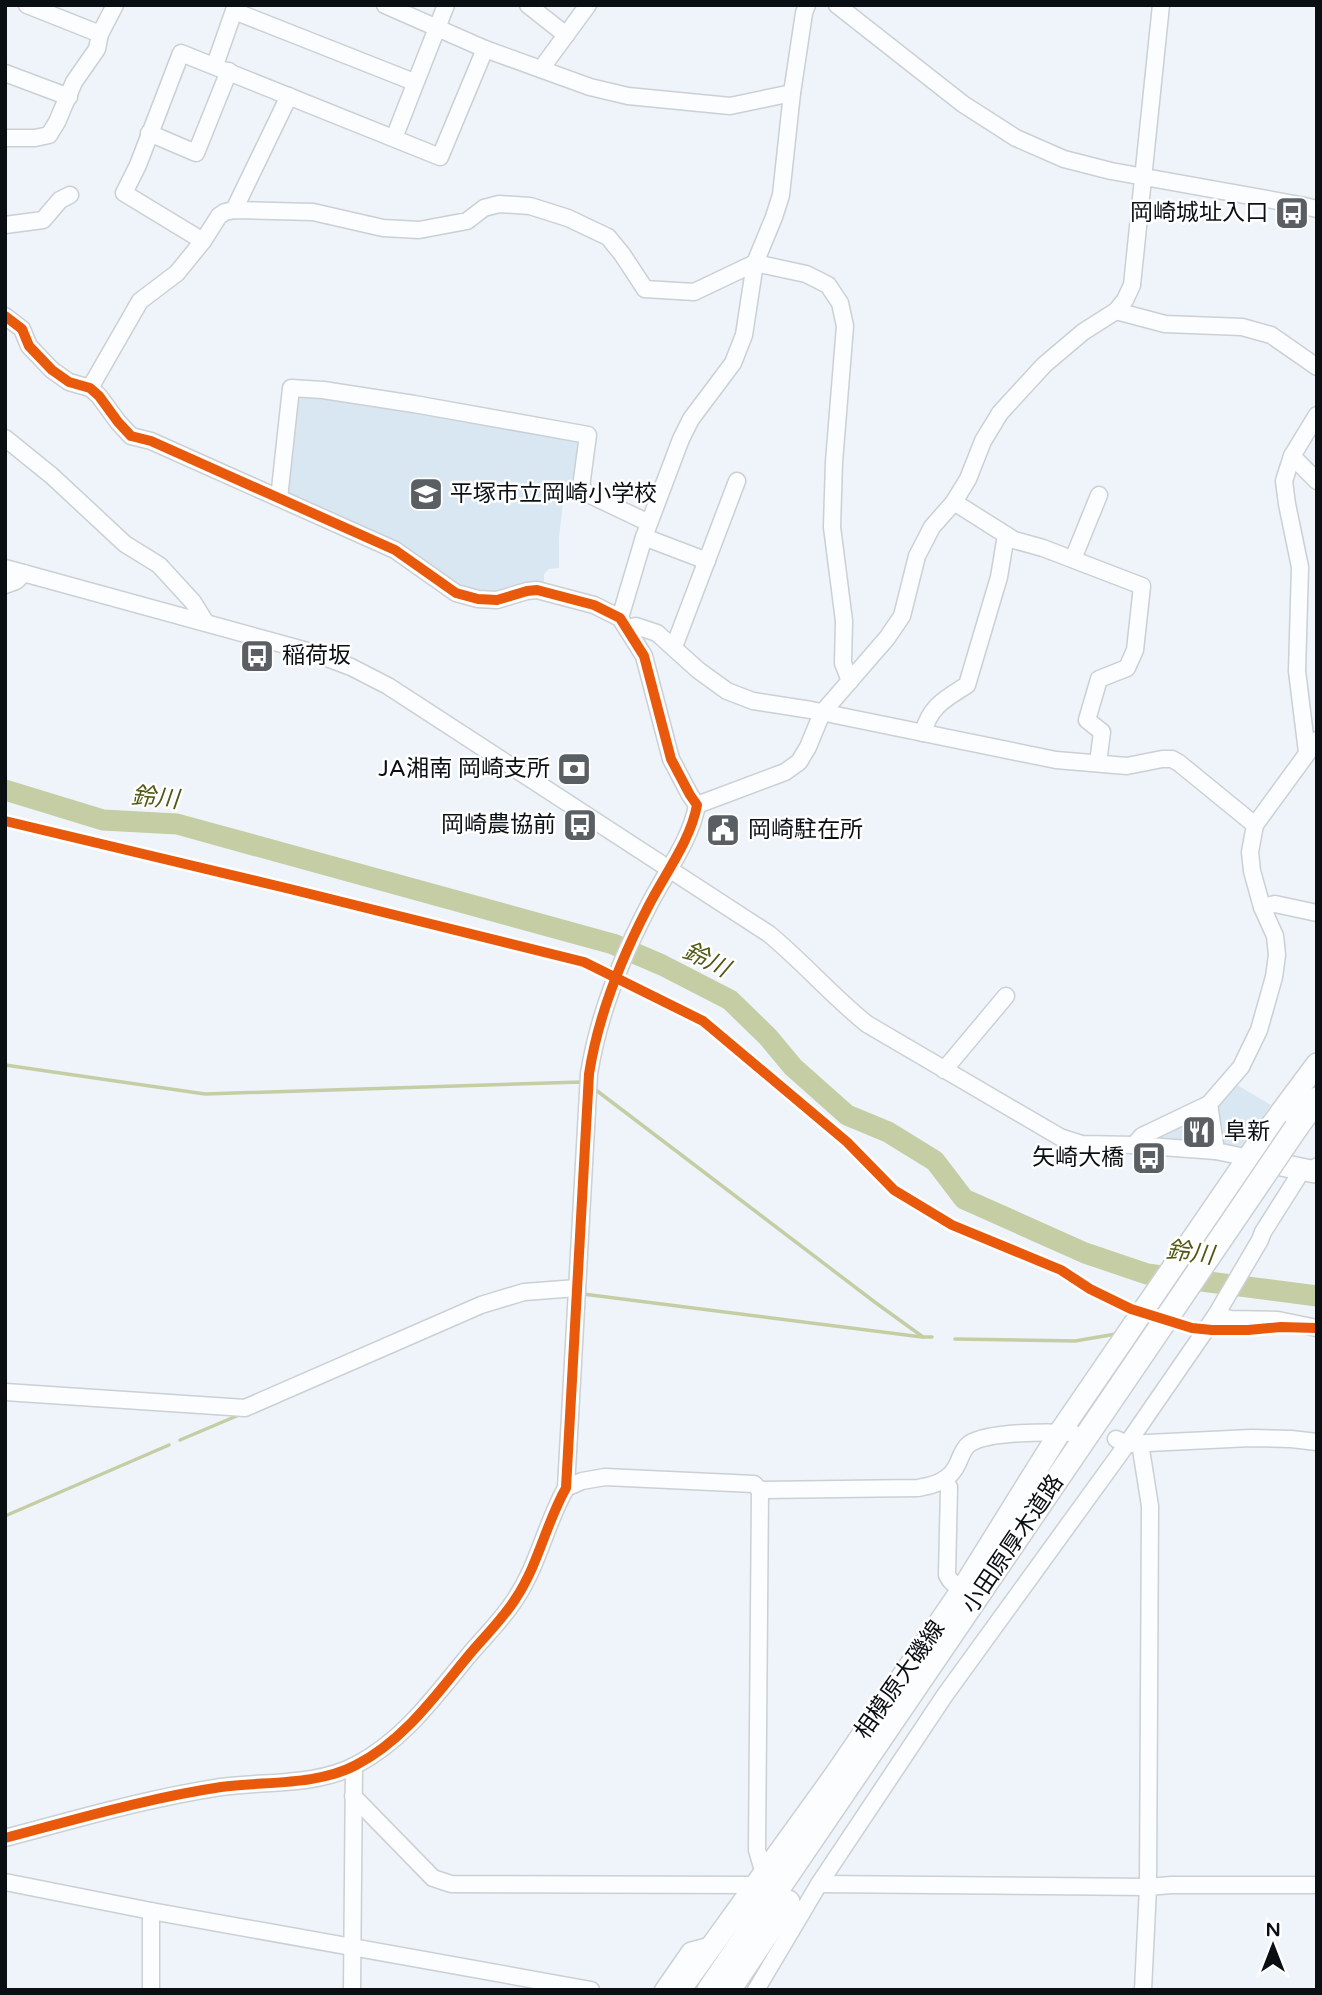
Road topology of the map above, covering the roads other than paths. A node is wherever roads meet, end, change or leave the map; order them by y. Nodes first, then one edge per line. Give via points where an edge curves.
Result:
1 (27, 5) edge
2 (115, 5) edge
3 (385, 5) edge
4 (446, 5) edge
5 (528, 5) edge
6 (589, 5) edge
7 (807, 5) edge
8 (837, 5) edge
9 (1161, 5) edge
10 (235, 8) edge
11 (437, 27) junction
12 (100, 34) junction
13 (566, 35) junction
14 (485, 49) junction
15 (222, 68) junction
16 (541, 69) junction
17 (5, 73) edge
18 (414, 82) junction
19 (792, 93) junction
20 (289, 96) junction
21 (69, 97) junction
22 (149, 133) junction
23 (5, 138) edge
24 (394, 138) junction
25 (1143, 176) junction
26 (70, 195) dead end
27 (1317, 209) edge
28 (234, 210) junction
29 (5, 225) edge
30 (203, 241) junction
31 (755, 263) junction
32 (1116, 311) junction
33 (5, 316) edge
34 (1317, 367) edge
35 (90, 388) junction
36 (1317, 415) edge
37 (5, 438) edge
38 (1292, 456) junction
39 (737, 481) dead end
40 (1317, 481) edge
41 (1099, 495) dead end
42 (279, 498) junction
43 (954, 502) junction
44 (646, 530) junction
45 (1006, 535) junction
46 (1073, 559) junction
47 (707, 561) junction
48 (5, 568) edge
49 (24, 573) junction
50 (5, 585) edge
51 (206, 623) junction
52 (624, 623) junction
53 (674, 647) junction
54 (849, 681) junction
55 (822, 713) junction
56 (923, 733) junction
57 (1312, 746) edge
58 (1098, 763) junction
59 (697, 805) junction
60 (1255, 825) junction
61 (668, 869) junction
62 (1262, 906) junction
63 (1317, 913) edge
64 (1006, 996) dead end
65 (1317, 1064) edge
66 (944, 1070) junction
67 (1317, 1099) edge
68 (1209, 1104) junction
69 (1307, 1127) edge
70 (1134, 1145) junction
71 (1216, 1151) junction
72 (1249, 1158) junction
73 (1313, 1171) edge
74 (576, 1288) junction
75 (1217, 1314) junction
76 (1317, 1328) edge
77 (1153, 1351) junction
78 (5, 1392) edge
79 (1066, 1432) junction
80 (1128, 1442) junction
81 (1317, 1442) edge
82 (945, 1480) junction
83 (566, 1488) junction
84 (760, 1490) junction
85 (961, 1591) junction
86 (354, 1766) junction
87 (352, 1797) junction
88 (5, 1838) edge
89 (760, 1880) junction
90 (812, 1881) junction
91 (5, 1882) edge
92 (1317, 1885) edge
93 (1148, 1887) junction
94 (151, 1911) junction
95 (712, 1945) junction
96 (352, 1948) junction
97 (151, 1990) edge
98 (352, 1990) edge
99 (591, 1990) edge
100 (663, 1990) edge
101 (680, 1990) edge
102 (709, 1990) edge
103 (729, 1990) edge
104 (740, 1990) edge
105 (756, 1990) edge
106 (1143, 1990) edge

1 - 12 street
2 - 12 street
3 - 11 street
4 - 11 street
5 - 13 street
6 - 13 street
7 - 19 street
8 - 25 street via 963,104 1016,138 1064,159
9 - 25 street
10 - 15 street
10 - 18 street
11 - 14 street
11 - 18 street
12 - 21 street via 97,49
13 - 16 street
14 - 16 street
14 - 24 street via 440,157
15 - 20 street
15 - 22 street via 181,53
15 - 22 street via 196,153
16 - 19 street via 628,96 730,106
17 - 21 street
18 - 24 street
19 - 31 street via 781,195
20 - 24 street
20 - 28 street
21 - 23 street via 49,135
22 - 30 street via 124,193
25 - 27 street
25 - 32 street via 1132,285
26 - 29 street via 43,220
28 - 30 street via 219,216
28 - 31 street via 313,212 383,228 419,230 467,221 484,208 499,204 530,206 608,237 645,289 694,292
30 - 35 street via 177,272 140,302
31 - 44 street via 744,335 733,363 691,419
31 - 54 street via 806,274 828,285 840,303 845,326 832,527 844,621 842,663
32 - 34 street via 1165,324 1242,327 1271,335
32 - 43 street via 1044,365 1000,413
33 - 35 street via 22,329 29,346 52,370 69,382
35 - 42 street via 131,436
36 - 38 street
37 - 51 street via 125,544 159,565 194,602
38 - 40 street
38 - 57 street via 1284,481 1300,567 1297,671
39 - 47 street
41 - 46 street
42 - 44 street via 291,388 323,390 588,435 581,488
42 - 52 street via 395,550 456,593 497,600 537,590 594,605
43 - 45 street
43 - 54 street via 932,527 917,556 902,616
44 - 47 street
44 - 52 street
45 - 46 street
45 - 56 street via 999,577 967,685 938,703
46 - 58 street via 1142,586 1135,650 1126,668 1099,679 1090,706 1087,720 1102,732
47 - 53 street
48 - 49 street
49 - 50 street
49 - 51 street
51 - 61 street via 311,652 388,686
52 - 53 street via 657,634
52 - 59 street via 644,656 671,759
53 - 55 street via 727,691 753,701
54 - 55 street
55 - 56 street
55 - 59 street via 799,762 785,772
56 - 58 street via 1056,760
57 - 60 street
58 - 60 street via 1127,766 1172,759
59 - 61 street via 694,822
60 - 62 street via 1250,852
61 - 66 street via 769,933 867,1024
61 - 74 street via 600,1022 589,1074
62 - 63 street via 1275,904
62 - 68 street via 1275,936 1274,977 1259,1030 1241,1067
64 - 66 street
65 - 72 main road
66 - 70 street via 1060,1137 1082,1144
67 - 69 highway, 小田原厚木道路
68 - 70 street via 1142,1136
68 - 71 street
69 - 77 highway, 小田原厚木道路
70 - 71 street
71 - 72 street
72 - 73 main road
72 - 79 main road, 相模原大磯線 via 1117,1348
73 - 75 street via 1263,1232
74 - 78 street via 524,1292 492,1301 245,1408
74 - 83 street
75 - 76 street
75 - 80 street
77 - 90 highway, 小田原厚木道路
77 - 102 highway, 小田原厚木道路
79 - 82 street via 980,1439 967,1446
79 - 85 main road, 相模原大磯線
80 - 81 street via 1251,1438
80 - 90 street
80 - 93 street via 1150,1506
82 - 84 street via 918,1488
82 - 85 street via 949,1487 947,1575
83 - 84 street via 606,1477 754,1484
83 - 86 street via 533,1569 515,1600 412,1723 386,1748
84 - 89 street
85 - 89 main road, 相模原大磯線
86 - 87 street
86 - 88 street via 322,1778 222,1787 152,1800
87 - 89 street via 433,1878 451,1884
87 - 96 street
89 - 95 main road, 相模原大磯線
90 - 93 street
90 - 103 highway, 小田原厚木道路
90 - 104 highway
90 - 105 street
91 - 94 street
92 - 93 street
93 - 106 street
94 - 96 street
94 - 97 street
95 - 100 street via 690,1951
95 - 101 main road, 相模原大磯線
96 - 98 street
96 - 99 street

